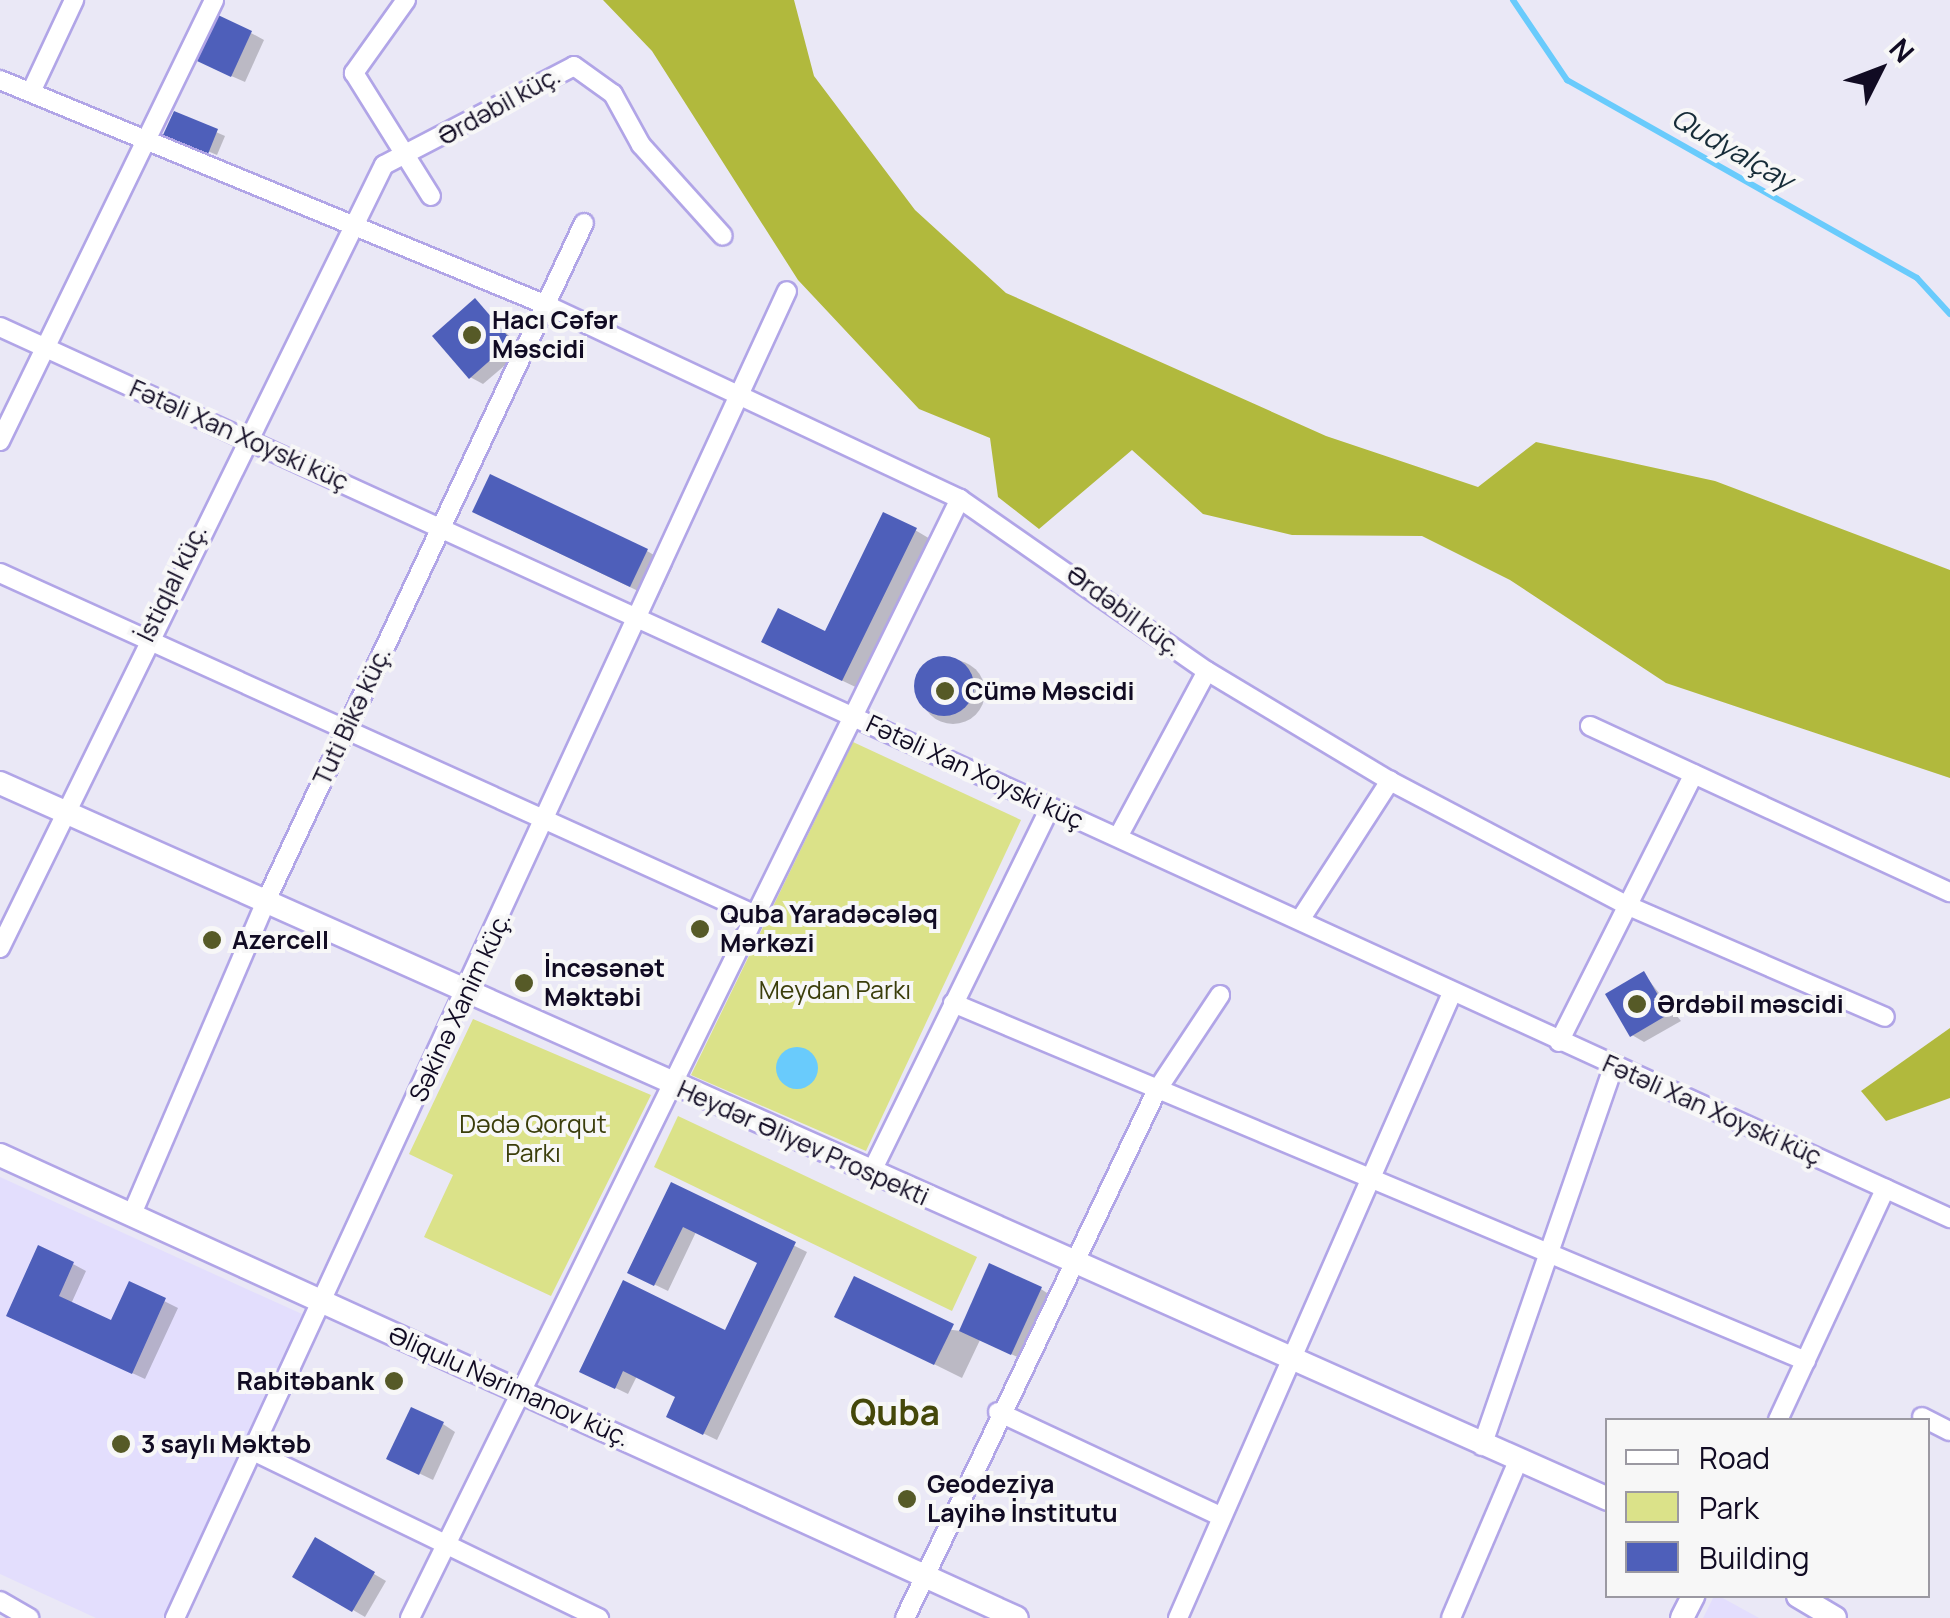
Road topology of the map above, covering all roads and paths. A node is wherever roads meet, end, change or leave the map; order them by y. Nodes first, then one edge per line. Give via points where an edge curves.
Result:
1 (74, 0) edge
2 (214, 0) edge
3 (406, 0) edge
4 (0, 80) edge
5 (31, 92) junction
6 (152, 139) junction
7 (410, 154) junction
8 (431, 196) dead end
9 (353, 222) junction
10 (584, 223) dead end
11 (723, 236) dead end
12 (787, 291) dead end
13 (544, 304) junction
14 (0, 328) edge
15 (44, 347) junction
16 (743, 395) junction
17 (244, 437) junction
18 (0, 442) edge
19 (960, 499) junction
20 (438, 527) junction
21 (0, 574) edge
22 (638, 617) junction
23 (145, 637) junction
24 (1207, 671) junction
25 (852, 714) junction
26 (350, 724) junction
27 (1590, 726) dead end
28 (1694, 774) junction
29 (1390, 781) junction
30 (0, 783) edge
31 (1050, 806) junction
32 (62, 810) junction
33 (548, 818) junction
34 (1118, 837) junction
35 (1950, 892) edge
36 (266, 903) junction
37 (1624, 904) junction
38 (753, 914) junction
39 (1300, 920) junction
40 (0, 948) edge
41 (466, 992) junction
42 (1452, 992) junction
43 (1220, 995) dead end
44 (953, 1002) junction
45 (1885, 1018) dead end
46 (1560, 1042) junction
47 (1614, 1065) junction
48 (669, 1084) junction
49 (1157, 1090) junction
50 (0, 1154) edge
51 (871, 1172) junction
52 (1368, 1178) junction
53 (1885, 1188) junction
54 (132, 1214) junction
55 (1950, 1218) edge
56 (1550, 1257) junction
57 (1072, 1263) junction
58 (327, 1304) junction
59 (1292, 1360) junction
60 (1806, 1362) junction
61 (522, 1392) junction
62 (998, 1412) junction
63 (1779, 1418) edge
64 (1482, 1446) junction
65 (257, 1453) junction
66 (1518, 1461) junction
67 (1605, 1498) edge
68 (1220, 1516) junction
69 (448, 1546) junction
70 (924, 1575) junction
71 (1801, 1598) edge
72 (0, 1601) edge
73 (30, 1618) edge
74 (175, 1618) edge
75 (410, 1618) edge
76 (599, 1618) edge
77 (906, 1618) edge
78 (1017, 1618) edge
79 (1178, 1618) edge
80 (1451, 1618) edge
81 (1835, 1618) edge

1 - 5 street
2 - 6 street
3 - 7 street via 354,74
4 - 5 street, Ərdəbil küç.
5 - 6 street, Ərdəbil küç.
6 - 9 street, Ərdəbil küç.
6 - 15 street
7 - 8 street
7 - 9 street, Ərdəbil küç. via 384,165
7 - 11 street, Ərdəbil küç. via 574,66 612,94 642,145
9 - 13 street, Ərdəbil küç.
9 - 17 street, İstiqlal küç.
10 - 13 street, Tuti Bikə küç.
12 - 16 street, Səkinə Xanim küç.
13 - 16 street, Ərdəbil küç.
13 - 20 street, Tuti Bikə küç.
14 - 15 street, Fətəli Xan Xoyski küç
15 - 17 street, Fətəli Xan Xoyski küç
15 - 18 street
16 - 19 street, Ərdəbil küç.
16 - 22 street, Səkinə Xanim küç.
17 - 20 street, Fətəli Xan Xoyski küç
17 - 23 street, İstiqlal küç.
19 - 24 street, Ərdəbil küç.
19 - 25 street
20 - 22 street, Fətəli Xan Xoyski küç
20 - 26 street, Tuti Bikə küç.
21 - 23 street
22 - 25 street, Fətəli Xan Xoyski küç
22 - 33 street, Səkinə Xanim küç.
23 - 26 street
23 - 32 street, İstiqlal küç.
24 - 29 street, Ərdəbil küç.
24 - 34 street
25 - 31 street, Fətəli Xan Xoyski küç
25 - 38 street
26 - 33 street
26 - 36 street, Tuti Bikə küç.
27 - 28 street
28 - 35 street
28 - 37 street
29 - 37 street, Ərdəbil küç.
29 - 39 street
30 - 32 street, Heydər Əliyev Prospekti
31 - 34 street, Fətəli Xan Xoyski küç
31 - 44 street
32 - 36 street, Heydər Əliyev Prospekti
32 - 40 street, İstiqlal küç.
33 - 38 street
33 - 41 street, Səkinə Xanim küç.
34 - 39 street, Fətəli Xan Xoyski küç
36 - 41 street, Heydər Əliyev Prospekti
36 - 54 street, Tuti Bikə küç.
37 - 45 street, Ərdəbil küç.
37 - 46 street
38 - 48 street
39 - 42 street, Fətəli Xan Xoyski küç
41 - 48 street, Heydər Əliyev Prospekti
41 - 58 street, Səkinə Xanim küç.
42 - 46 street, Fətəli Xan Xoyski küç
42 - 52 street
43 - 49 street
44 - 49 street
44 - 51 street
46 - 47 street, Fətəli Xan Xoyski küç
47 - 53 street, Fətəli Xan Xoyski küç
47 - 56 street
48 - 51 street, Heydər Əliyev Prospekti
48 - 61 street
49 - 52 street
49 - 57 street
50 - 54 street, Əliqulu Nərimanov küç.
51 - 57 street, Heydər Əliyev Prospekti
52 - 56 street
52 - 59 street
53 - 55 street, Fətəli Xan Xoyski küç
53 - 60 street
54 - 58 street, Əliqulu Nərimanov küç.
56 - 60 street
56 - 64 street
57 - 59 street, Heydər Əliyev Prospekti
57 - 62 street
58 - 61 street, Əliqulu Nərimanov küç.
58 - 65 street, Səkinə Xanim küç.
59 - 64 street, Heydər Əliyev Prospekti
59 - 68 street
60 - 63 street
61 - 69 street
61 - 70 street, Əliqulu Nərimanov küç.
62 - 68 street
62 - 70 street
64 - 66 street, Heydər Əliyev Prospekti
65 - 69 street
65 - 74 street, Səkinə Xanim küç.
66 - 67 street, Heydər Əliyev Prospekti
66 - 80 street
68 - 79 street
69 - 75 street
69 - 76 street
70 - 77 street
70 - 78 street, Əliqulu Nərimanov küç.
71 - 81 street
72 - 73 street

